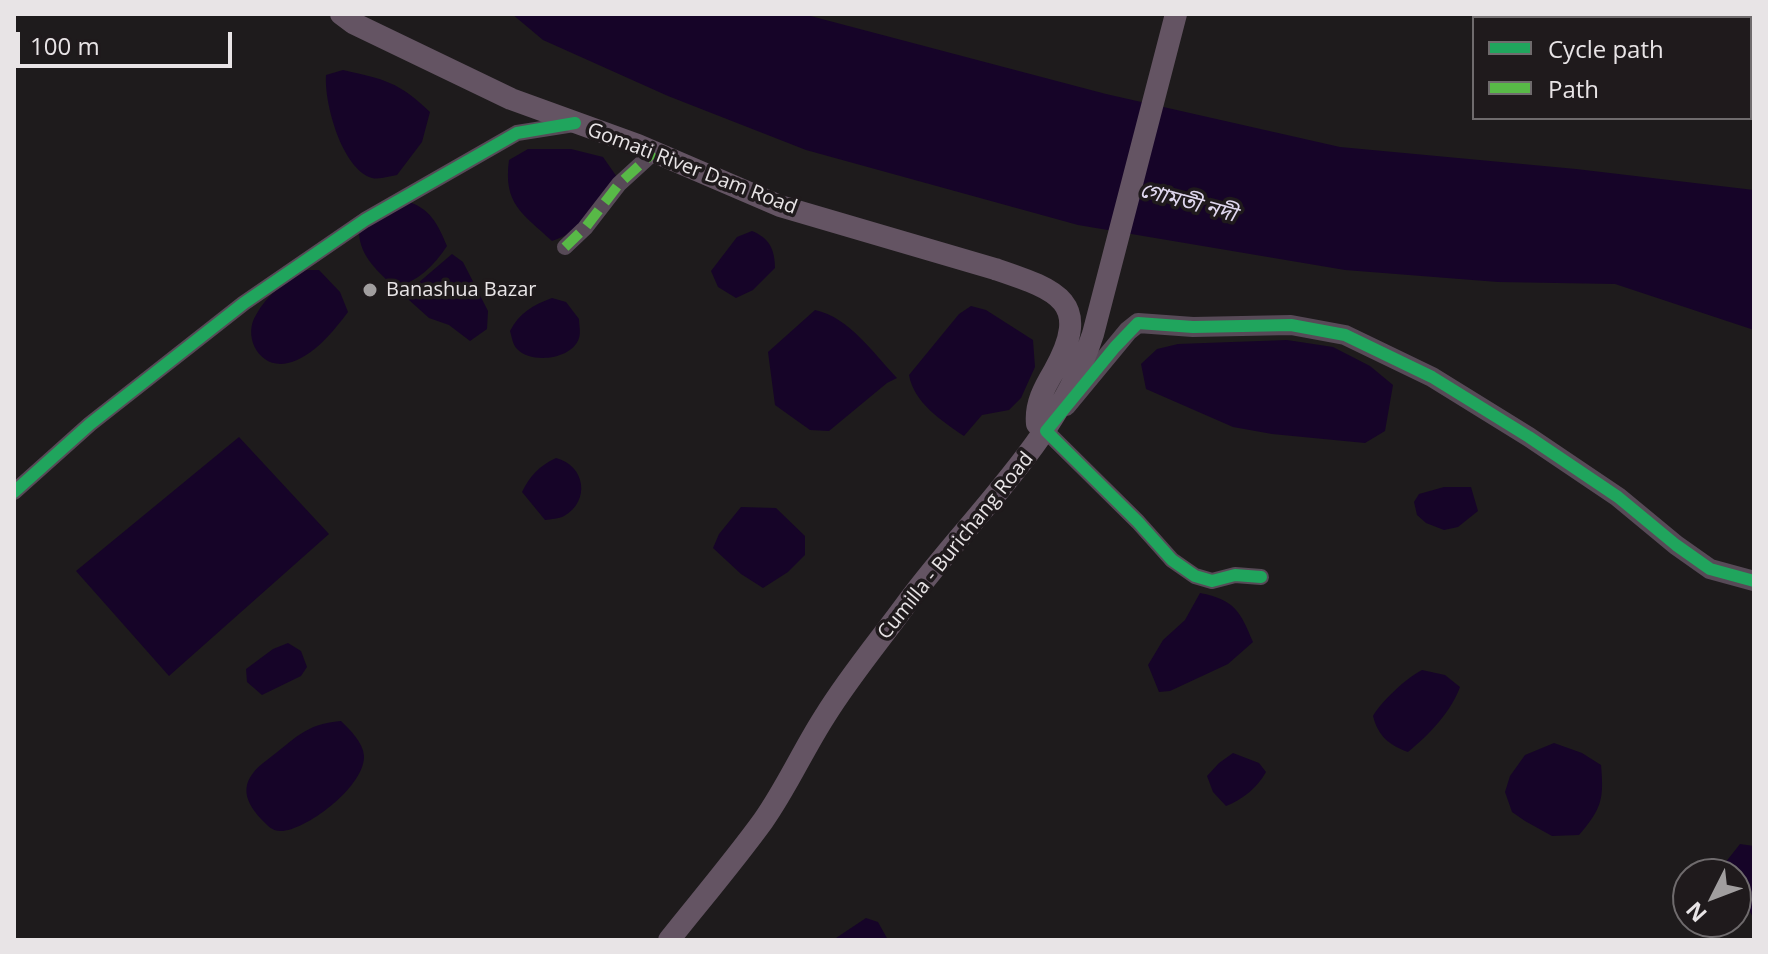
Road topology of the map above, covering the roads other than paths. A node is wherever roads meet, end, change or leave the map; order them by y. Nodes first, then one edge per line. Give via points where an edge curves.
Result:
1 (341, 14) edge
2 (1176, 14) edge
3 (575, 123) junction
4 (654, 152) junction
5 (565, 247) dead end
6 (1046, 431) junction
7 (14, 492) edge
8 (1261, 577) dead end
9 (1754, 581) edge
10 (669, 940) edge

1 - 3 main road, Gomati River Dam Road via 498,93
2 - 6 main road, Cumilla - Burichang Road via 1088,350
3 - 4 main road, Gomati River Dam Road
3 - 7 street via 517,133 365,220 244,303 90,424
4 - 5 street
4 - 6 main road, Gomati River Dam Road via 780,206 1029,280 1055,295 1072,321 1067,345 1040,399 1037,424
6 - 8 street via 1172,560 1195,576 1212,581 1235,575
6 - 9 street via 1138,323 1291,325 1345,335 1432,377 1529,437 1710,569
6 - 10 main road, Cumilla - Burichang Road via 904,608 825,715 762,822

